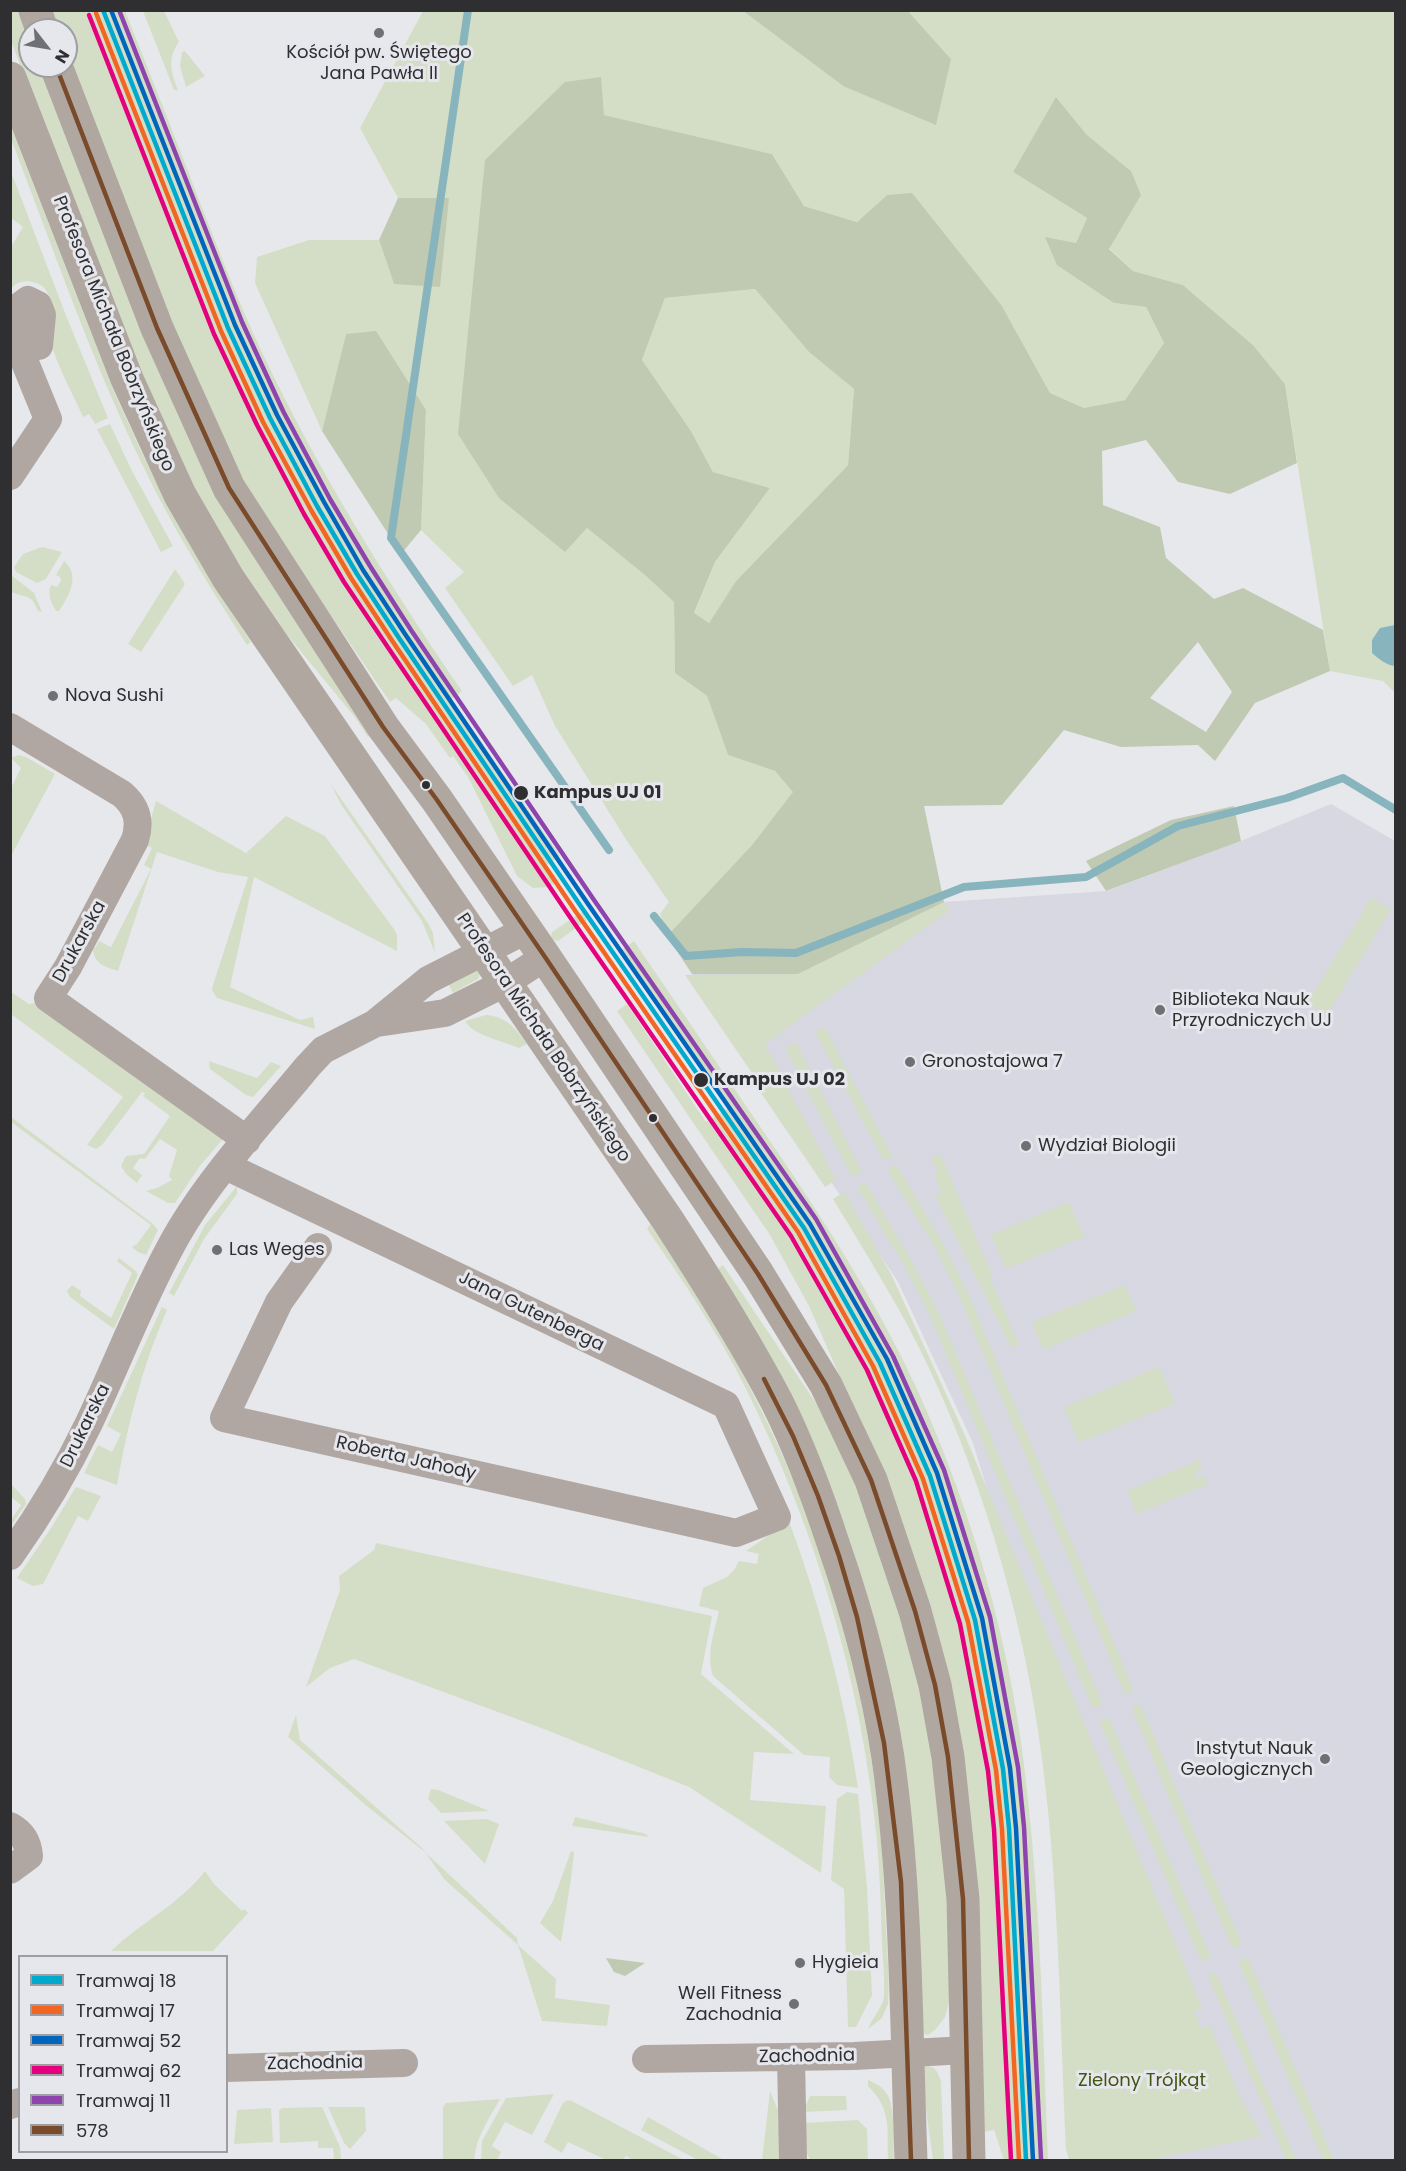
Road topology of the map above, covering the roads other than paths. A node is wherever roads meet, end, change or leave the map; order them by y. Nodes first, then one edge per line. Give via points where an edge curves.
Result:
1 (10, 78) edge
2 (61, 78) edge
3 (39, 346) dead end
4 (10, 476) edge
5 (10, 727) edge
6 (526, 930) junction
7 (483, 952) junction
8 (545, 957) junction
9 (505, 983) junction
10 (374, 1024) junction
11 (247, 1140) junction
12 (226, 1166) junction
13 (318, 1247) dead end
14 (777, 1517) joint
15 (10, 1556) edge
16 (10, 1826) edge
17 (10, 1870) edge
18 (967, 2050) junction
19 (907, 2054) junction
20 (791, 2057) junction
21 (646, 2059) dead end
22 (404, 2062) dead end
23 (228, 2067) edge
24 (793, 2160) edge
25 (911, 2160) edge
26 (969, 2160) edge

1 - 7 main road, Profesora Michała Bobrzyńskiego via 127,379 180,495 228,578
2 - 6 main road via 157,328 229,488 383,728
3 - 4 street via 42,315 38,305 28,300 20,306 15,338 48,419
5 - 11 street, Drukarska via 122,795 138,816 138,831 48,998
6 - 7 street, Drukarska
6 - 8 main road
7 - 9 main road, Profesora Michała Bobrzyńskiego
7 - 10 street, Drukarska via 428,980
8 - 9 street, Drukarska
8 - 18 main road via 758,1274 826,1385 871,1480 915,1611 948,1757 963,1899
9 - 10 street, Drukarska via 445,1012
9 - 19 main road, Profesora Michała Bobrzyńskiego via 728,1312 778,1405 817,1494 857,1614 888,1758 900,1872
10 - 11 street, Drukarska via 323,1050
11 - 12 street, Drukarska
12 - 14 street, Jana Gutenberga via 726,1405
12 - 15 street, Drukarska via 197,1202 170,1246 80,1440
13 - 14 street, Roberta Jahody via 279,1302 224,1418 736,1533
16 - 17 street via 29,1844 29,1856
18 - 19 street, Zachodnia
18 - 26 main road
19 - 20 street, Zachodnia
19 - 25 main road, Profesora Michała Bobrzyńskiego
20 - 21 street, Zachodnia
20 - 24 street
22 - 23 street, Zachodnia

